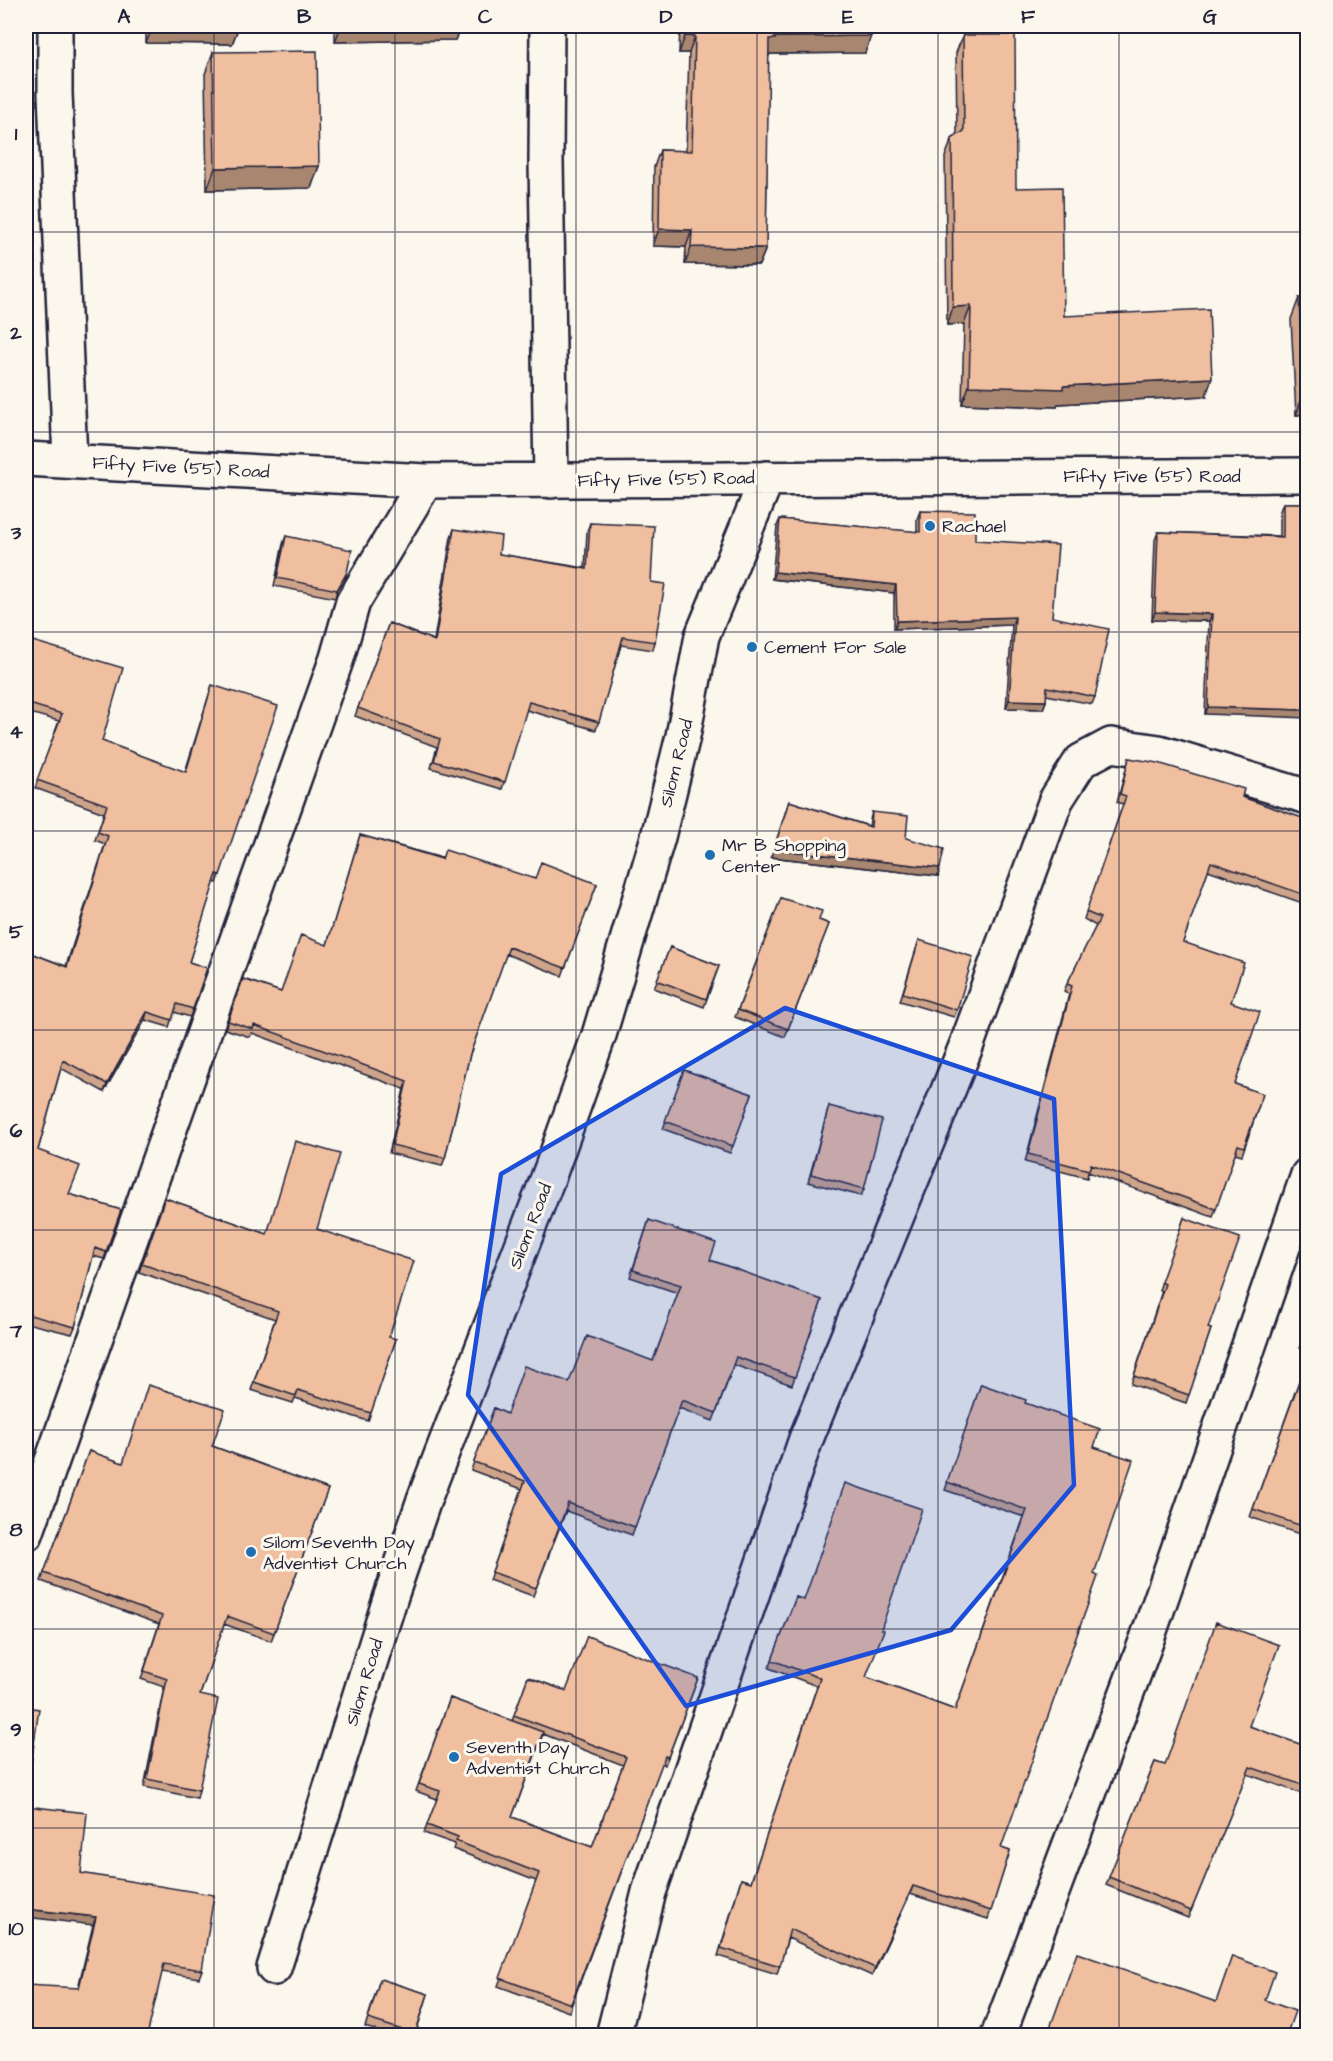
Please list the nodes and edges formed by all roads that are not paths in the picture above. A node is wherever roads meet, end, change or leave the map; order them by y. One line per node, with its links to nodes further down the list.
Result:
1 (55, 26): 3 (street)
2 (547, 26): 8 (street)
3 (70, 460): 4 (street, Fifty Five (55) Road); 7 (street, Fifty Five (55) Road)
4 (27, 461)
5 (1308, 476): 6 (street, Fifty Five (55) Road)
6 (766, 478): 8 (street, Fifty Five (55) Road); 12 (street, Silom Road)
7 (426, 481): 8 (street, Fifty Five (55) Road); 11 (street)
8 (550, 481)
9 (1308, 797): 13 (street)
10 (1308, 1175): 14 (street)
11 (26, 1534)
12 (274, 1968)
13 (613, 2036)
14 (998, 2036)

